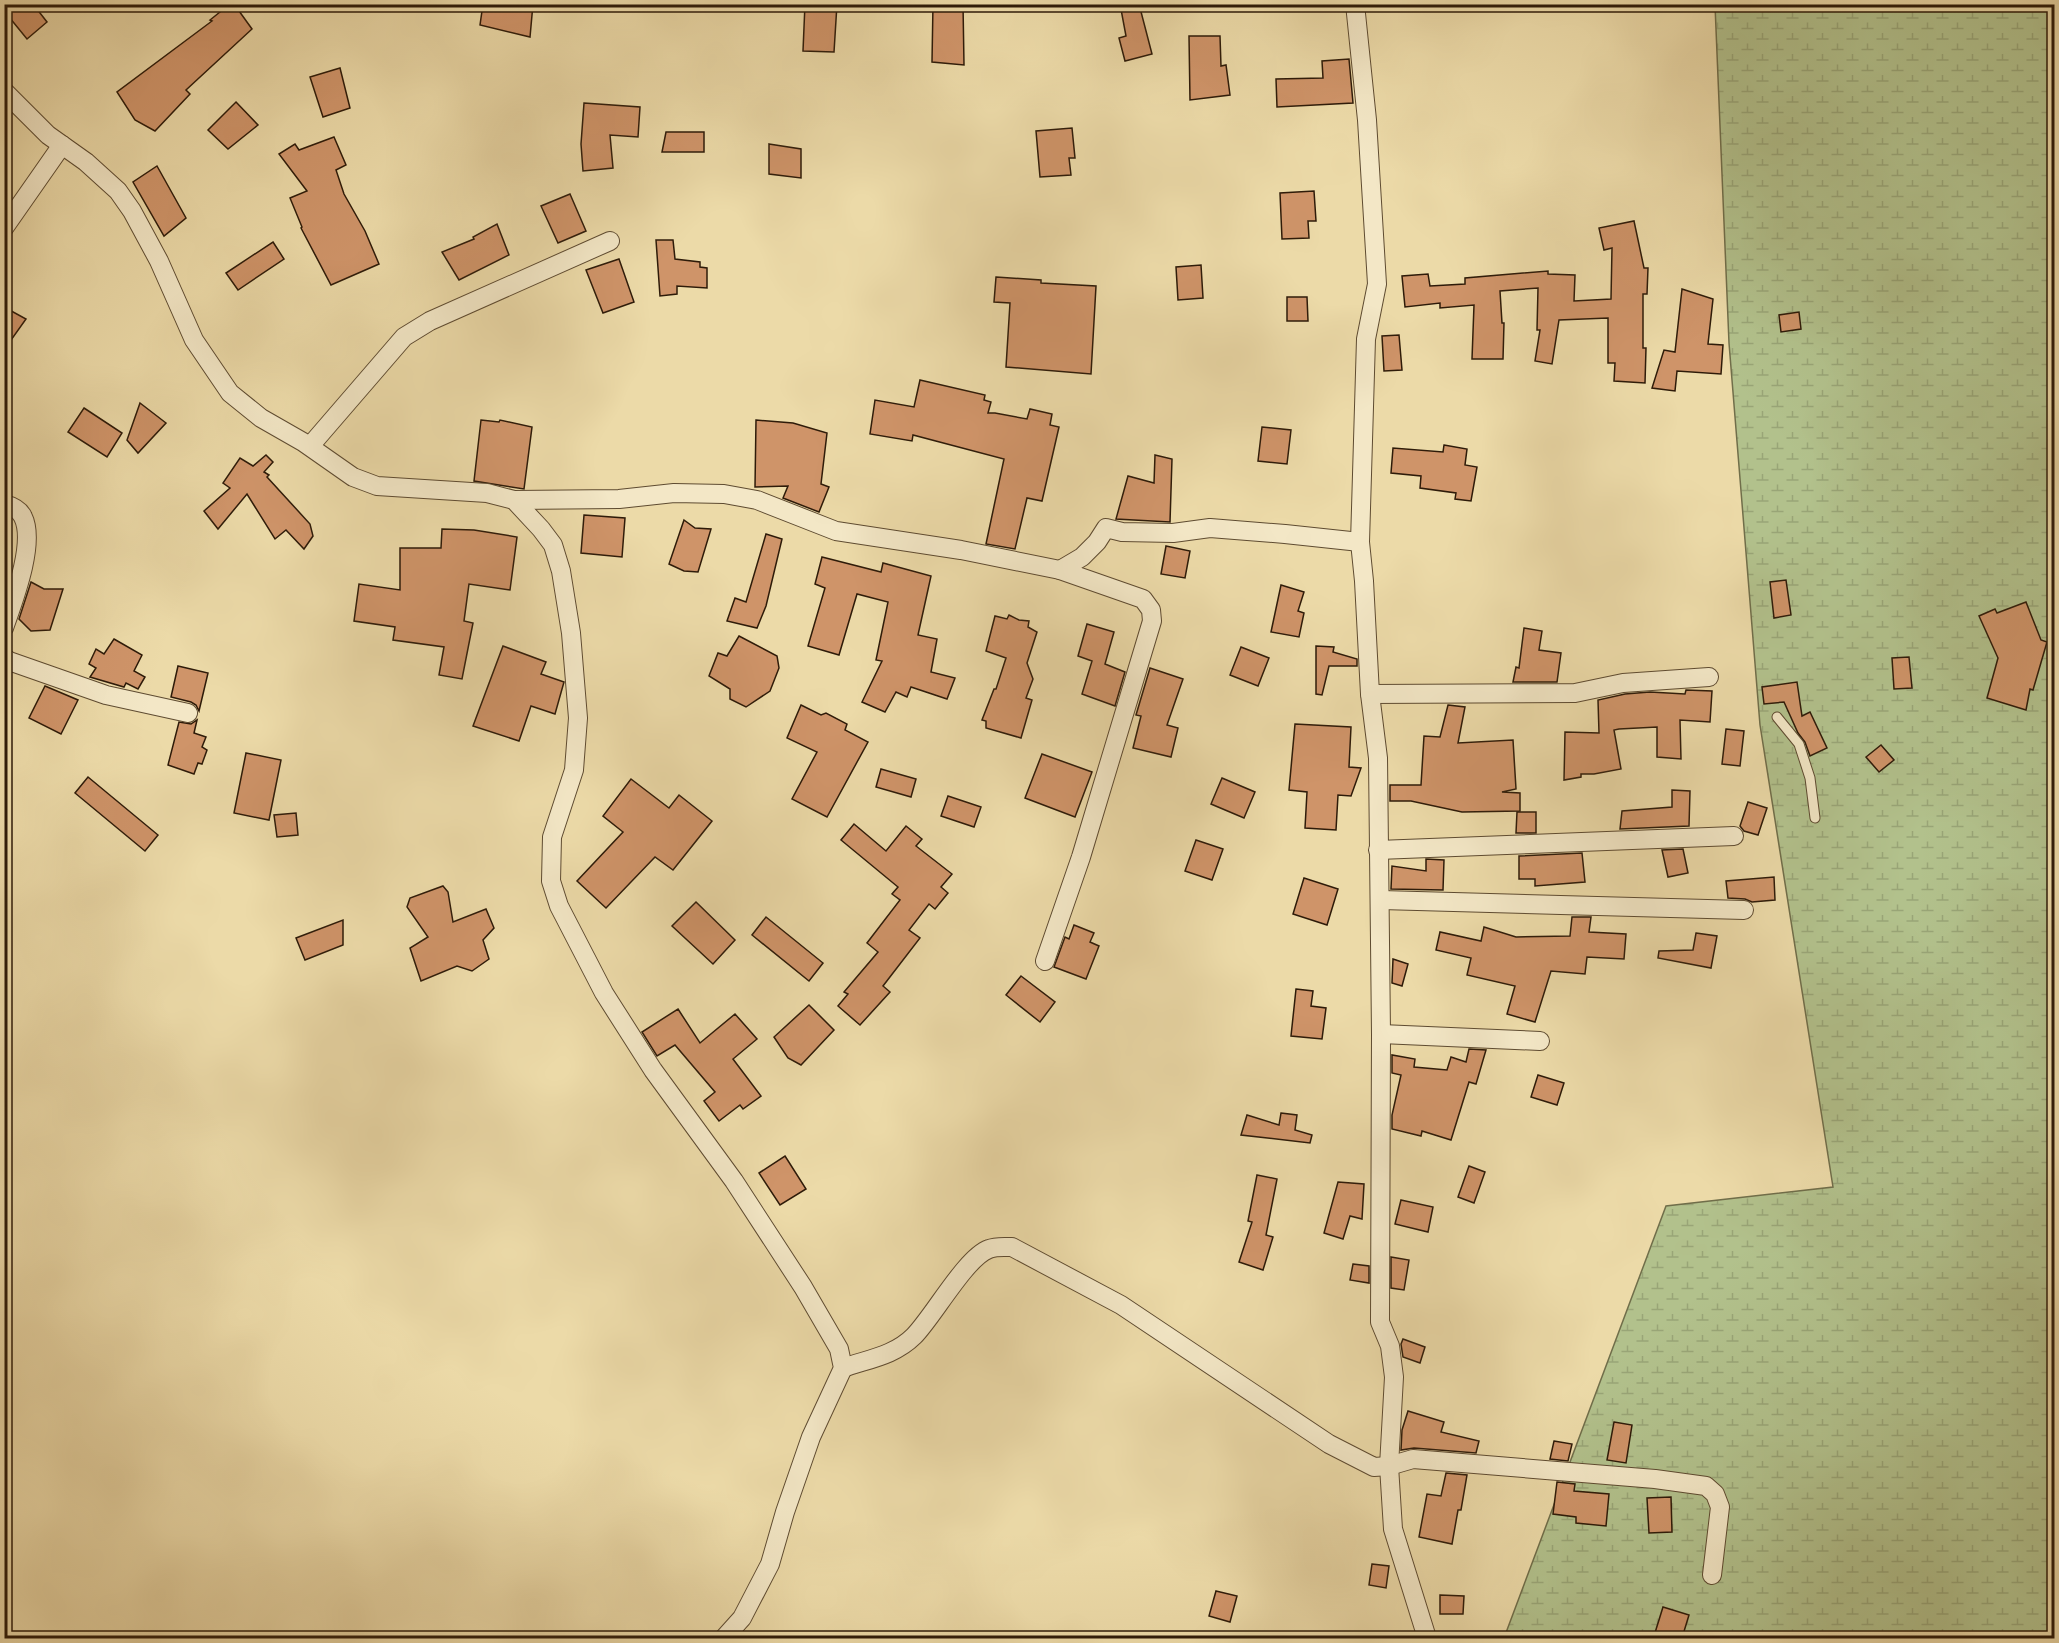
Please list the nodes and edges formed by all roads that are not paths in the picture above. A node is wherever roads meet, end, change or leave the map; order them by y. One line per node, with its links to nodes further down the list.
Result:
1 (1355, 4): 9 (street)
2 (4, 91): 3 (street)
3 (62, 145): 4 (street); 6 (street)
4 (4, 228)
5 (610, 241): 6 (street)
6 (310, 446): 7 (street)
7 (514, 500): 10 (street); 25 (street)
8 (4, 504): 11 (street)
9 (1360, 542): 10 (street); 14 (street)
10 (1060, 570): 22 (street)
11 (4, 628)
12 (4, 657): 15 (street)
13 (1709, 677): 14 (street)
14 (1370, 694): 19 (street)
15 (188, 713)
16 (1777, 717): 17 (lane)
17 (1815, 818)
18 (1734, 836): 19 (street)
19 (1378, 850): 20 (street)
20 (1381, 900): 21 (street); 23 (street)
21 (1744, 910)
22 (1045, 961)
23 (1381, 1034): 24 (street); 26 (street)
24 (1540, 1041)
25 (843, 1368): 26 (street); 28 (street)
26 (1389, 1467): 27 (street); 29 (street)
27 (1712, 1575)
28 (724, 1638)
29 (1427, 1638)

